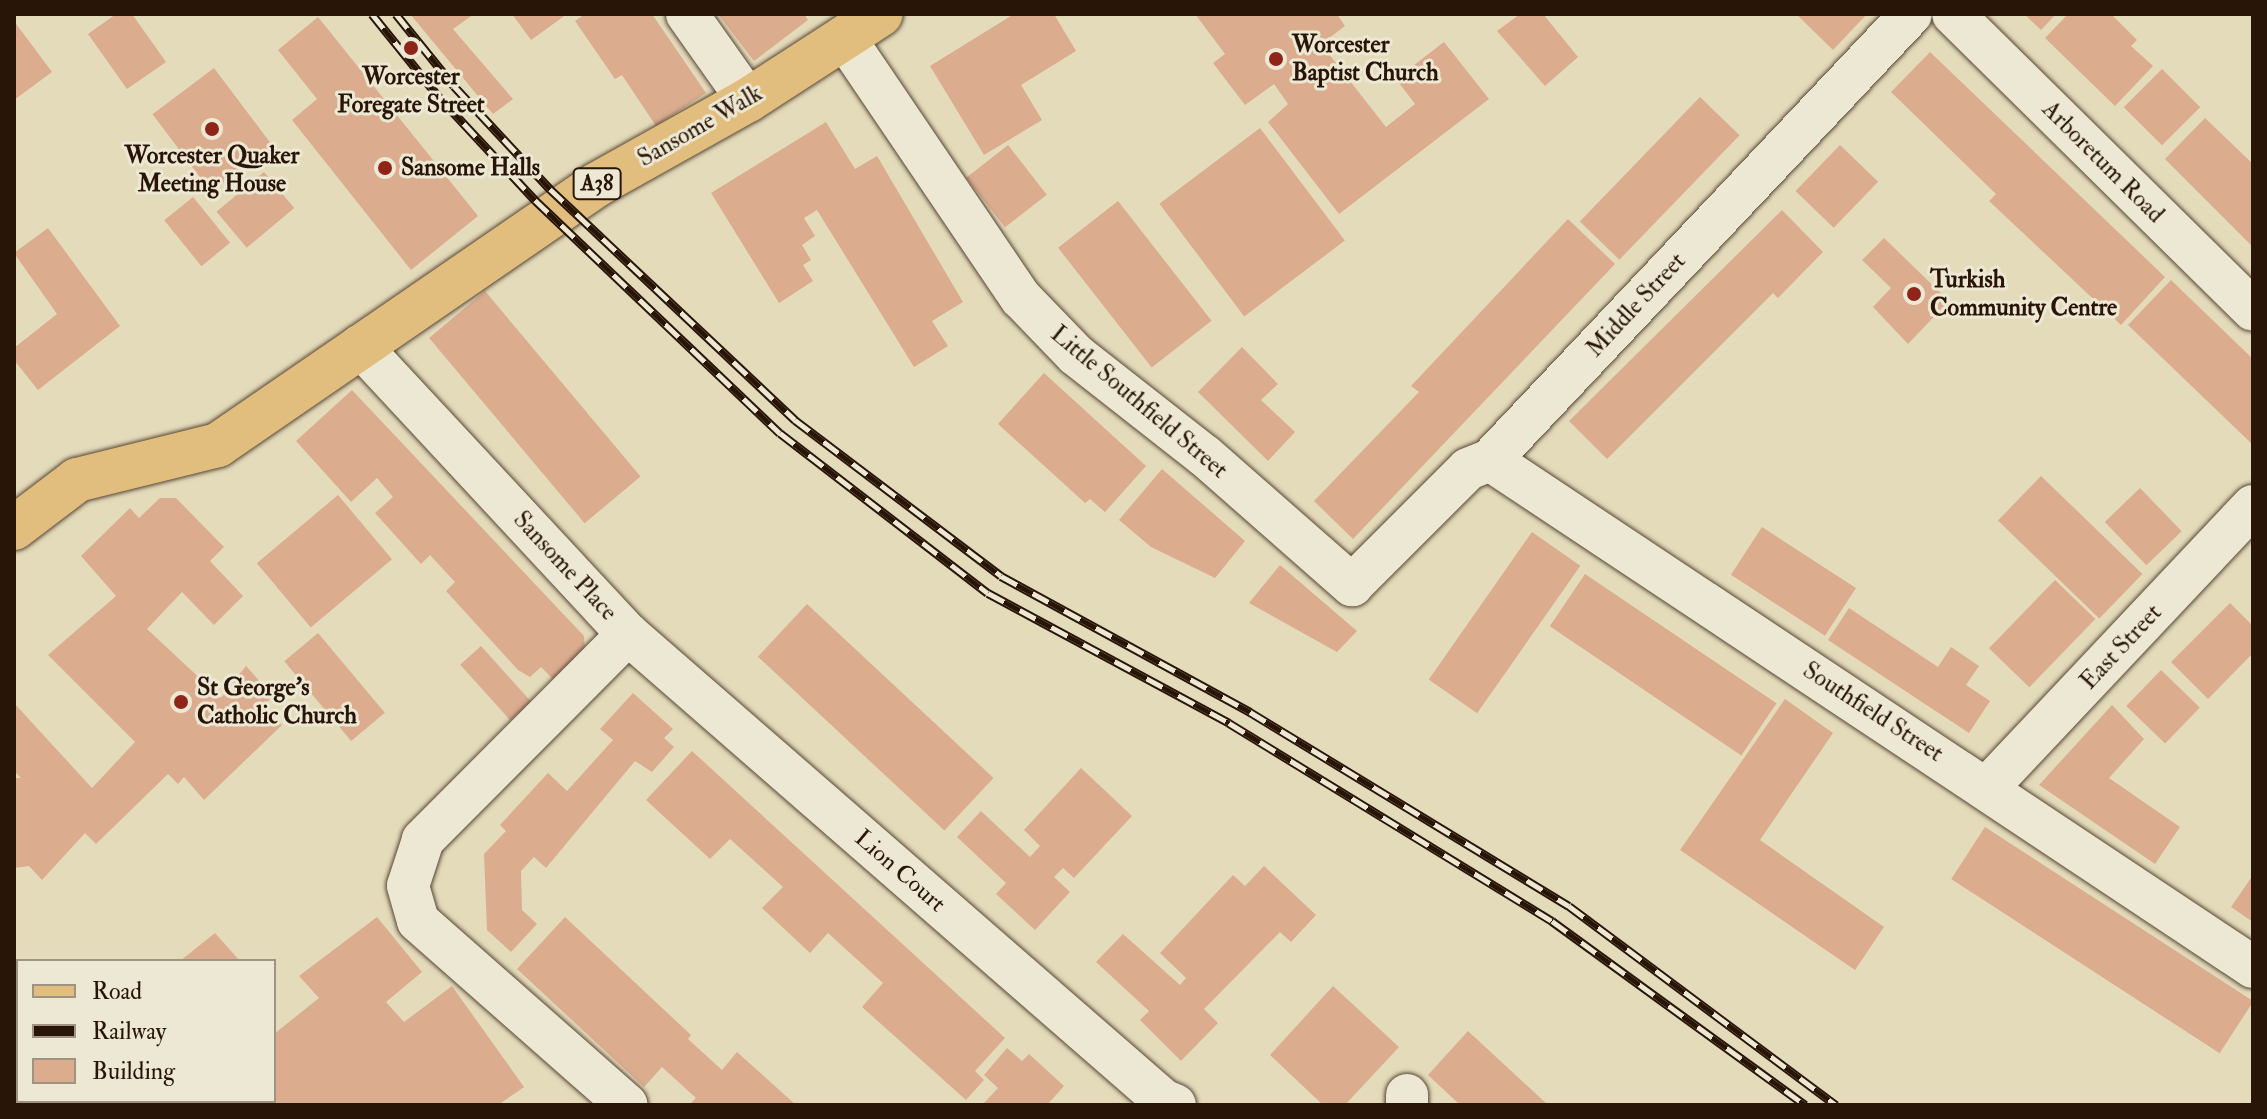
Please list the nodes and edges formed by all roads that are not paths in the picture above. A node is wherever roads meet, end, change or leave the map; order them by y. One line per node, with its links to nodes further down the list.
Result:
1 (687, 14): 6 (street)
2 (881, 14): 5 (main road, Sansome Walk / A38)
3 (1911, 14): 9 (street, Middle Street)
4 (1953, 14): 7 (street, Arboretum Road)
5 (844, 37): 6 (main road, Sansome Walk / A38); 12 (street, Little Southfield Street)
6 (748, 100): 8 (main road, Sansome Walk / A38)
7 (2253, 310)
8 (360, 346): 11 (main road, A38); 13 (street, Sansome Place)
9 (1490, 460): 12 (street, Middle Street); 14 (street, Southfield Street)
10 (2253, 506): 14 (street, East Street)
11 (14, 528)
12 (1352, 585)
13 (628, 634): 16 (street, Lion Court); 17 (street, Sansome Place)
14 (1988, 787): 15 (street, Southfield Street)
15 (2253, 967)
16 (1165, 1103)
17 (627, 1105)

